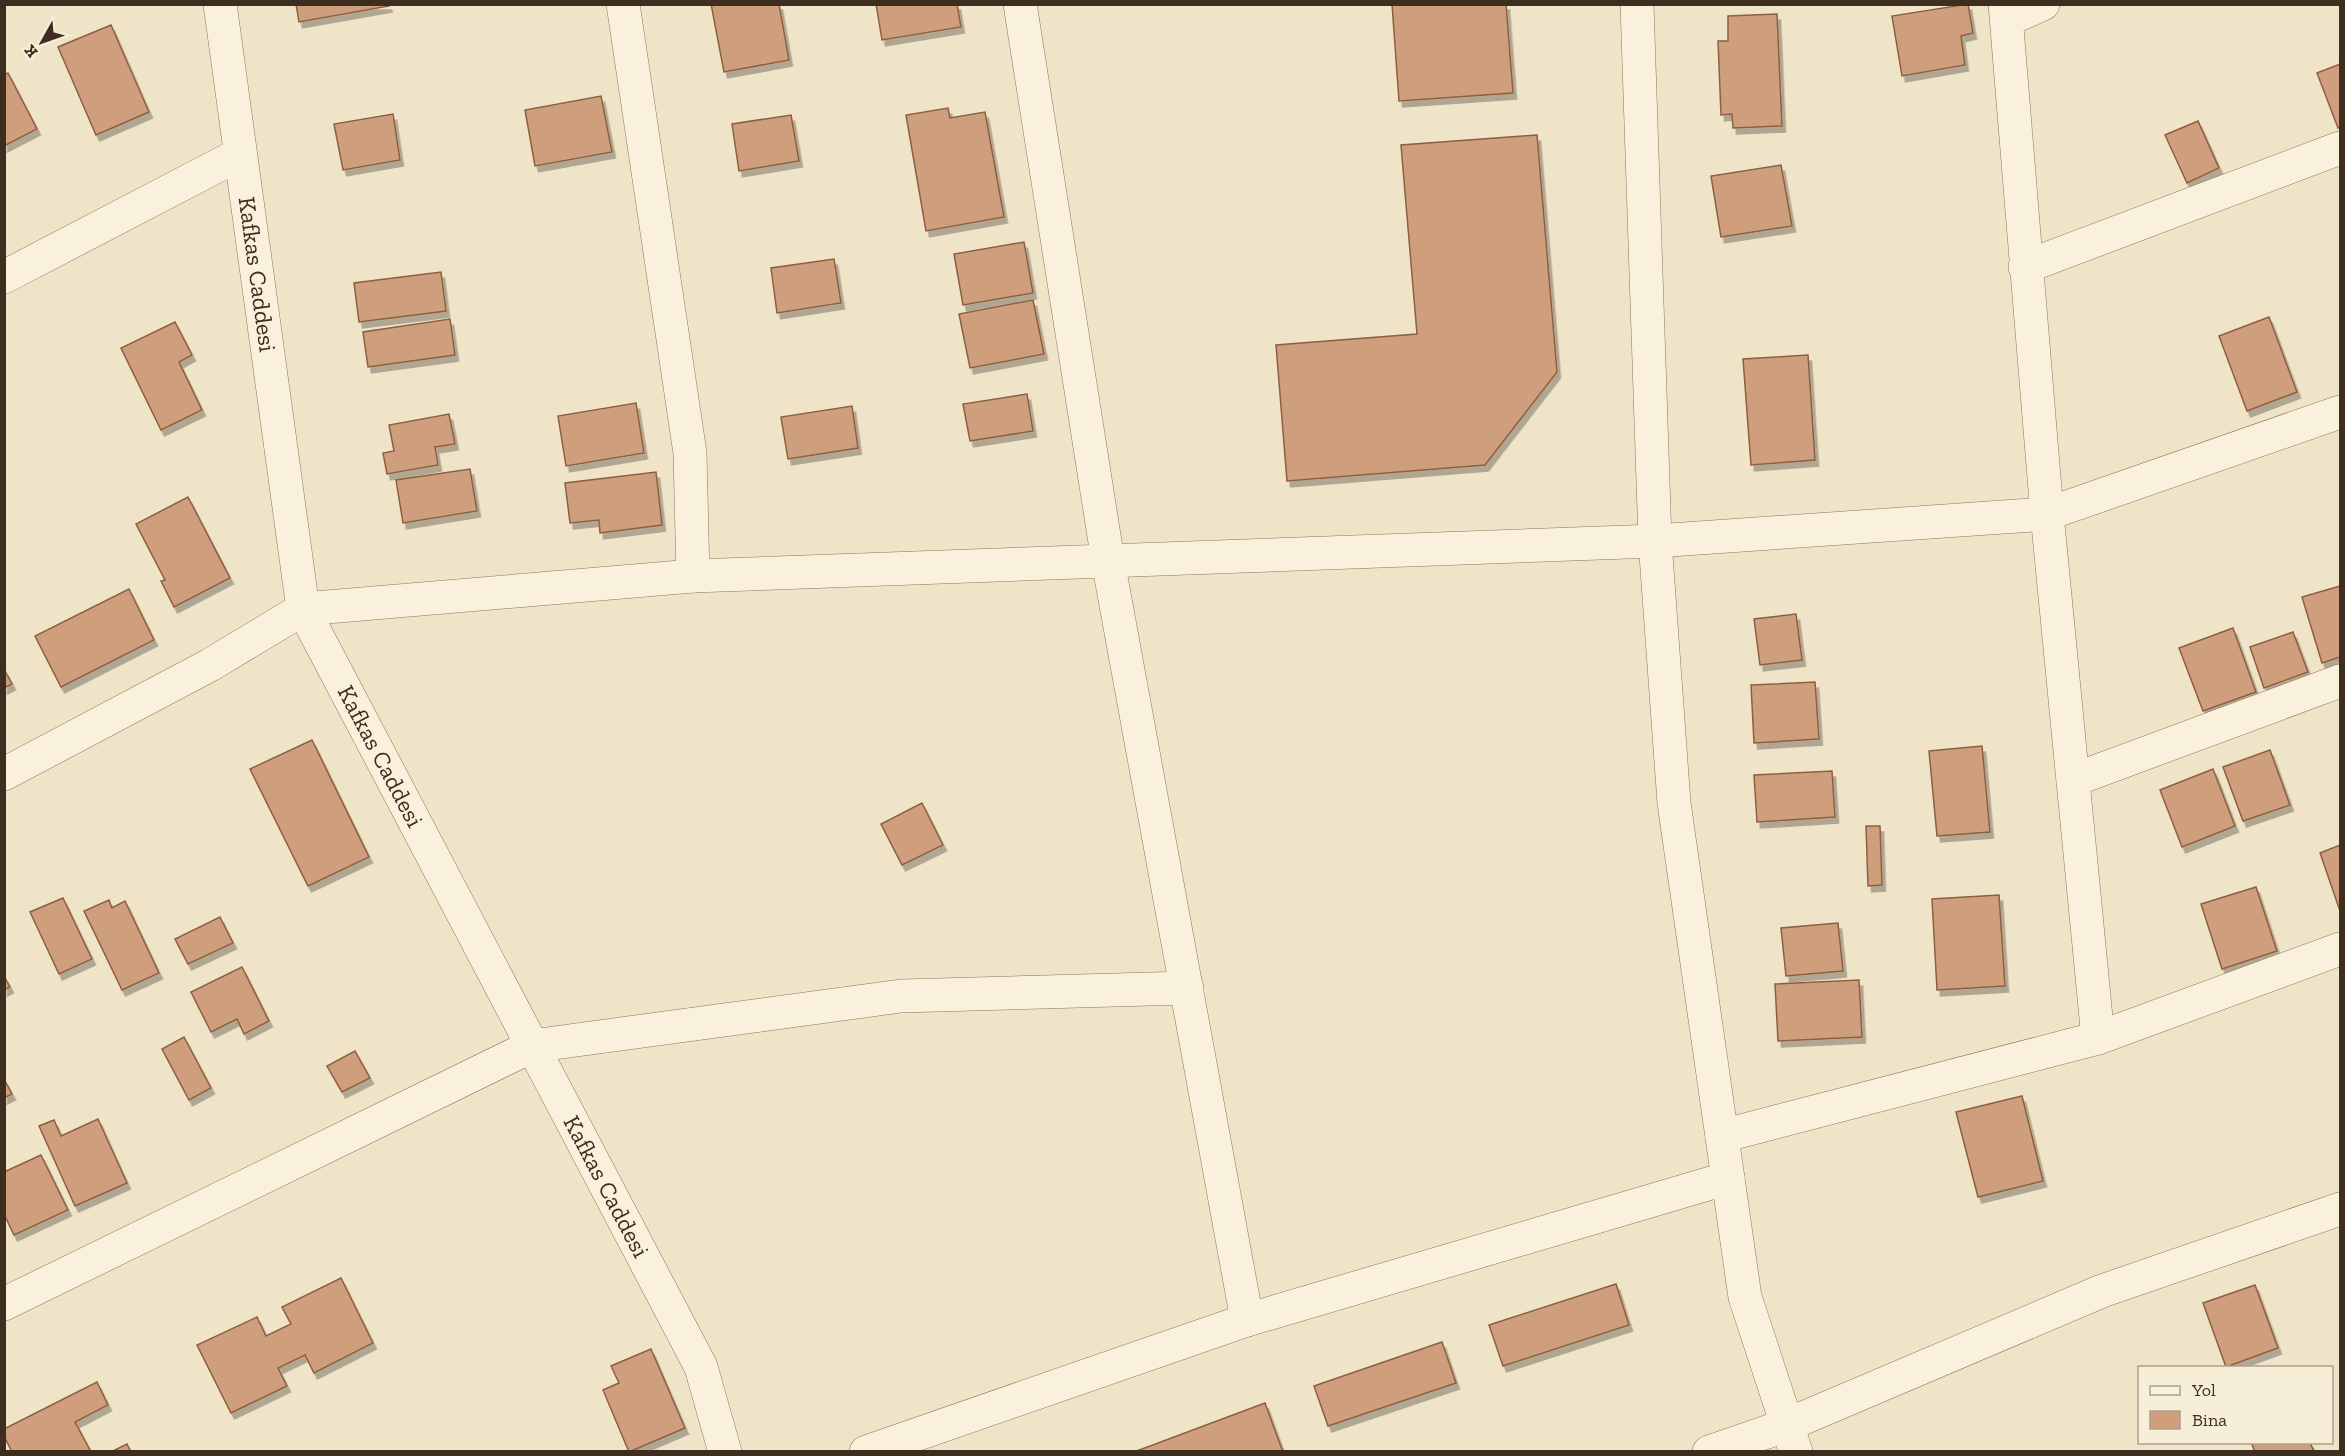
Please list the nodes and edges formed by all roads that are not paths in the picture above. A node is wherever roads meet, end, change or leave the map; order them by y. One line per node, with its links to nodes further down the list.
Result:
1 (219, 4): 8 (street, Kafkas Caddesi)
2 (623, 4): 15 (street)
3 (1020, 4): 14 (street)
4 (1636, 4): 13 (street)
5 (2043, 4): 6 (street)
6 (2006, 12): 9 (street)
7 (2340, 148): 9 (street)
8 (240, 154): 10 (street); 16 (street, Kafkas Caddesi)
9 (2025, 267): 12 (street)
10 (4, 277)
11 (2340, 412): 12 (street)
12 (2047, 514): 13 (street); 19 (street)
13 (1655, 541): 14 (street); 24 (street)
14 (1108, 561): 15 (street); 21 (street)
15 (693, 576): 16 (street)
16 (303, 609): 18 (street); 23 (street, Kafkas Caddesi)
17 (2340, 681): 19 (street)
18 (4, 774)
19 (2073, 780): 22 (street)
20 (2340, 949): 22 (street)
21 (1187, 988): 23 (street); 28 (street)
22 (2097, 1038): 24 (street)
23 (532, 1046): 27 (street); 30 (street, Kafkas Caddesi)
24 (1722, 1136): 25 (street)
25 (1728, 1178): 28 (street); 29 (street)
26 (2340, 1209): 29 (street)
27 (4, 1304)
28 (1247, 1320): 31 (street)
29 (1791, 1438): 32 (street)
30 (724, 1452)
31 (866, 1452)
32 (1709, 1452)

